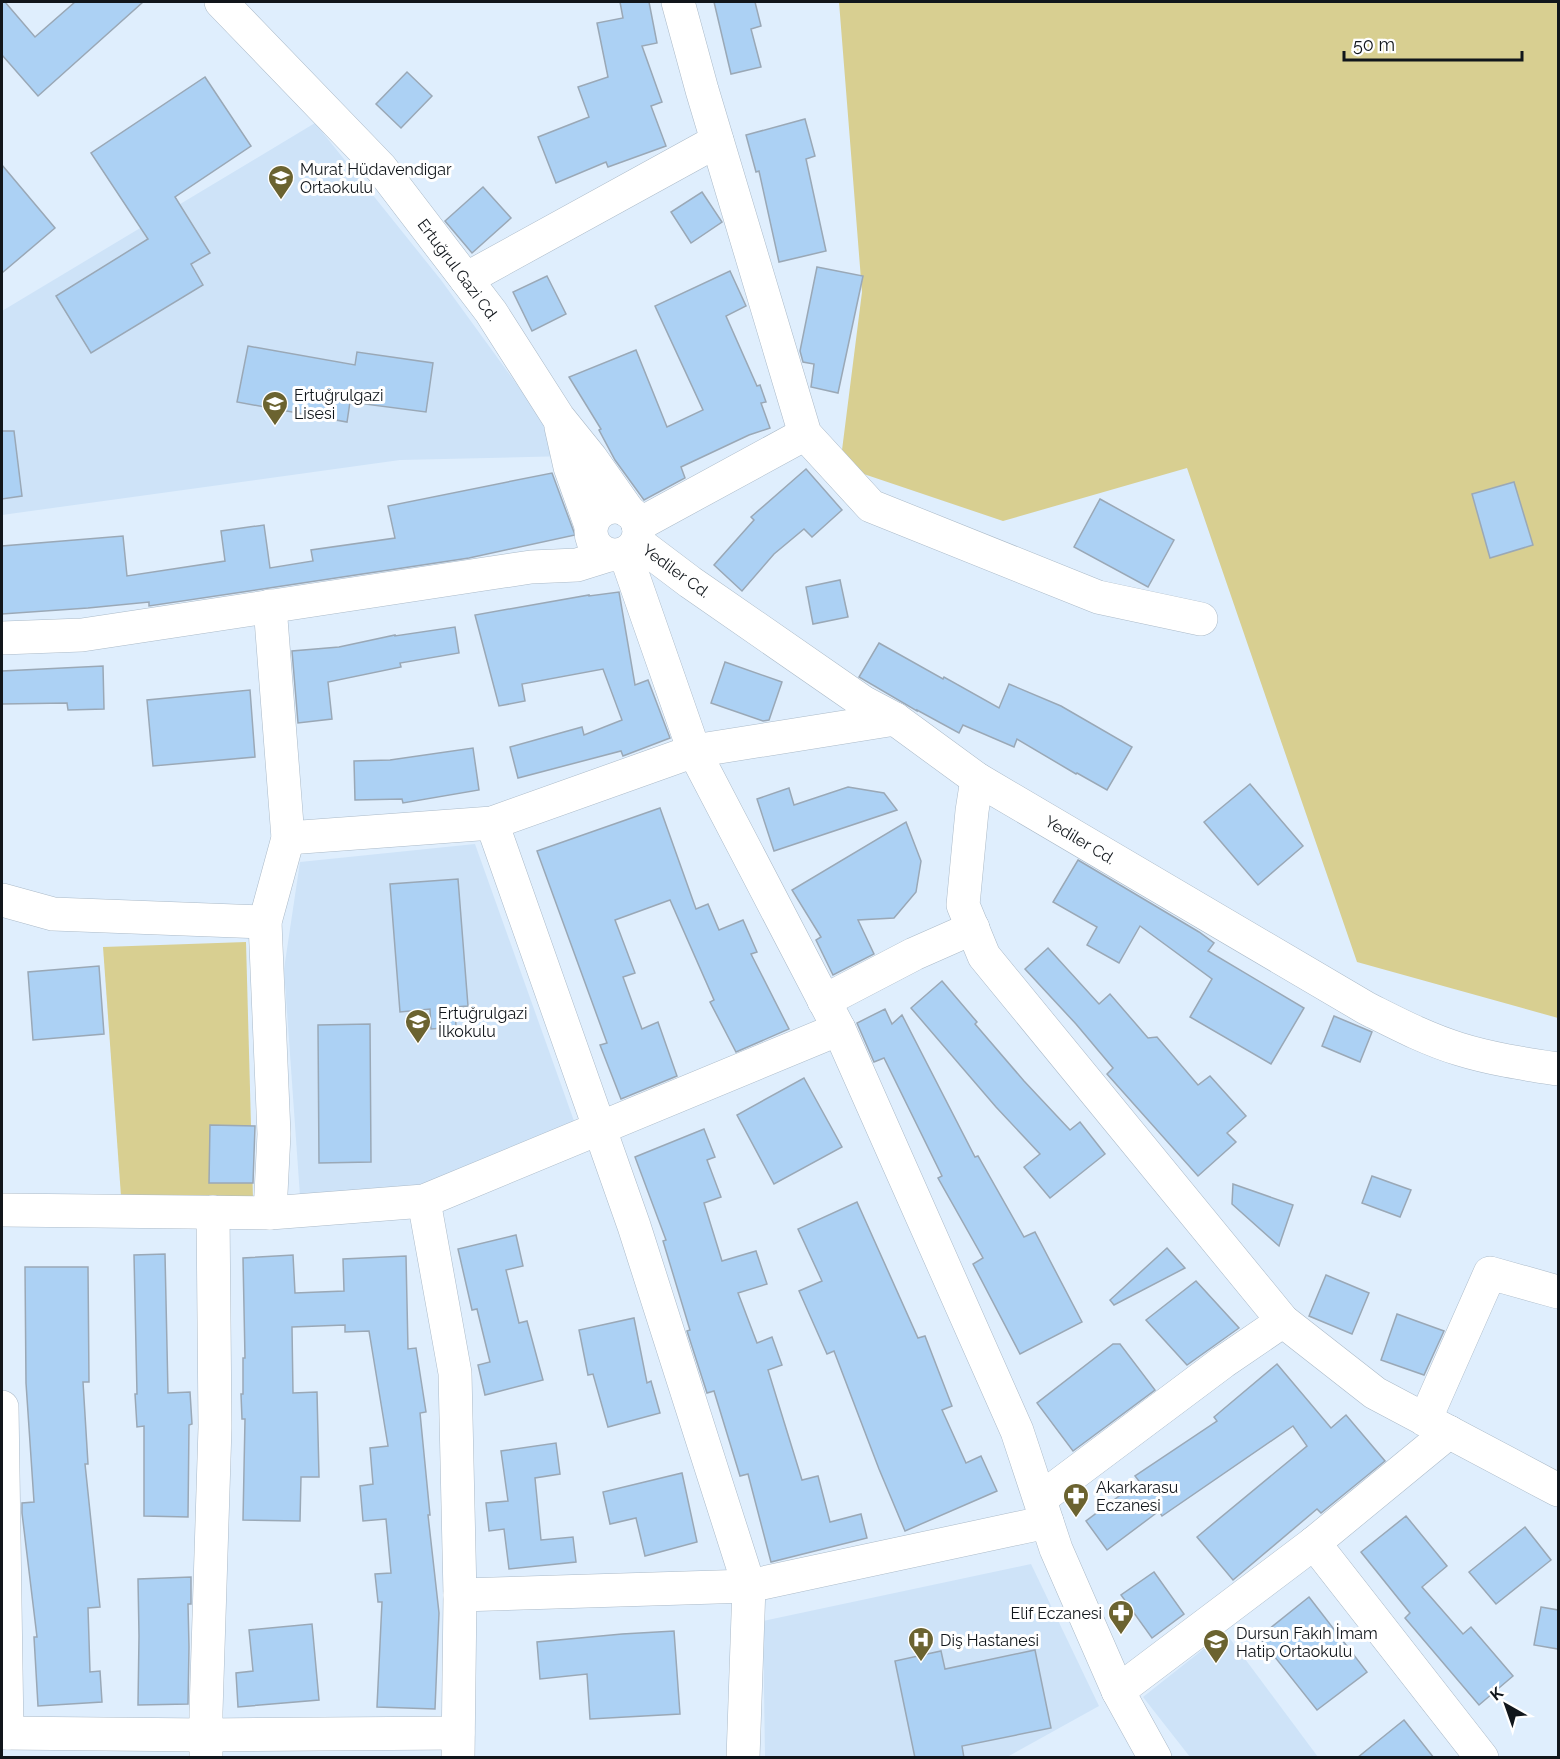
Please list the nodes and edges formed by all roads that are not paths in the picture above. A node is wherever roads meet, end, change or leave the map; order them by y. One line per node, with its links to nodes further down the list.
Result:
1 (221, 2): 4 (street, Ertuğrul Gazi Cd.)
2 (678, 2): 3 (street)
3 (717, 141): 4 (street); 5 (street)
4 (466, 279): 6 (street, Ertuğrul Gazi Cd.)
5 (805, 434): 6 (street); 8 (street)
6 (617, 535): 7 (street); 10 (street, Yediler Cd.); 11 (street, Ertuğrul Gazi Cd.)
7 (270, 606): 9 (street); 14 (street)
8 (1201, 619)
9 (2, 638)
10 (895, 719): 11 (street); 12 (street, Yediler Cd.)
11 (694, 751): 13 (street); 18 (street, Ertuğrul Gazi Cd.)
12 (977, 779): 17 (street); 19 (street, Yediler Cd.)
13 (492, 823): 14 (street); 20 (street)
14 (288, 838): 16 (street)
15 (2, 900): 16 (street)
16 (264, 922): 24 (street)
17 (973, 928): 18 (street); 26 (street)
18 (831, 1015): 20 (street); 30 (street, Ertuğrul Gazi Cd.)
19 (1558, 1069)
20 (600, 1129): 21 (street); 32 (street)
21 (424, 1201): 24 (street); 33 (street)
22 (2, 1209): 23 (street)
23 (213, 1212): 24 (street); 37 (street)
24 (270, 1213)
25 (1558, 1292): 28 (street)
26 (1283, 1321): 28 (street); 30 (street)
27 (2, 1407): 35 (street)
28 (1437, 1426): 29 (street); 31 (street)
29 (1558, 1491)
30 (1043, 1510): 32 (street); 34 (street, Ertuğrul Gazi Cd.)
31 (1314, 1543): 34 (street); 40 (street)
32 (749, 1586): 33 (street); 38 (street)
33 (460, 1595): 36 (street)
34 (1118, 1691): 39 (street, Ertuğrul Gazi Cd.)
35 (4, 1733): 37 (street)
36 (458, 1745): 37 (street)
37 (206, 1746)
38 (743, 1758)
39 (1155, 1758)
40 (1482, 1758)

